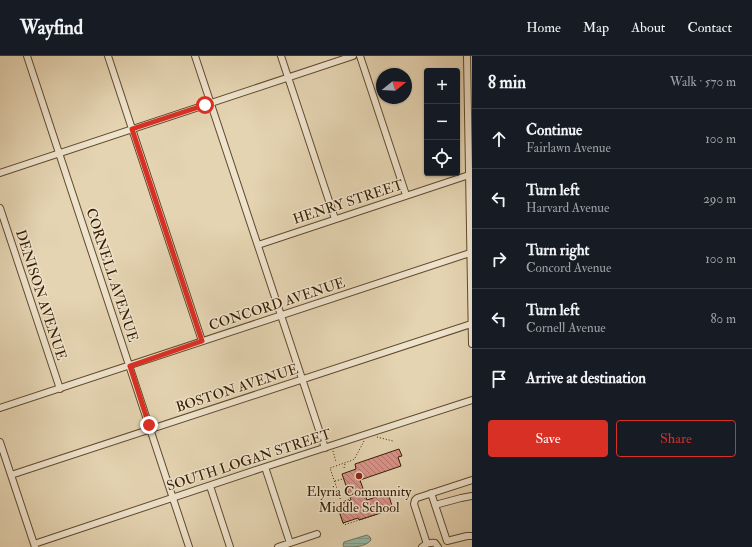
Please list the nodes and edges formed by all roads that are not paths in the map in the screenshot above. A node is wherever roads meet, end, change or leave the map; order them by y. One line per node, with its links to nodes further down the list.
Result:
1 (27, 56): 12 (street, CORNELL AVENUE)
2 (108, 56): 11 (street)
3 (195, 56): 10 (street)
4 (281, 56): 8 (street)
5 (353, 56): 8 (street)
6 (360, 56): 15 (street)
7 (467, 56): 9 (street)
8 (288, 77): 10 (street); 17 (street)
9 (470, 95): 13 (street)
10 (211, 103): 11 (street); 19 (street)
11 (132, 129): 12 (street); 23 (street)
12 (59, 154): 14 (street); 25 (street, CORNELL AVENUE)
13 (470, 172): 15 (street, HENRY STREET); 18 (street)
14 (0, 173)
15 (406, 195): 17 (street, HENRY STREET)
16 (0, 208): 27 (street, DENISON AVENUE)
17 (335, 219): 19 (street, HENRY STREET)
18 (471, 244): 20 (street)
19 (258, 245): 21 (street)
20 (470, 253): 21 (street, CONCORD AVENUE); 22 (street)
21 (281, 315): 23 (street, CONCORD AVENUE); 26 (street)
22 (472, 319): 24 (street); 26 (street, BOSTON AVENUE)
23 (202, 341): 25 (street, CONCORD AVENUE)
24 (472, 344)
25 (130, 366): 27 (street, CONCORD AVENUE); 30 (street, CORNELL AVENUE)
26 (302, 379): 30 (street, BOSTON AVENUE); 32 (street)
27 (60, 388): 29 (street, CONCORD AVENUE)
28 (472, 400): 32 (street, SOUTH LOGAN STREET)
29 (0, 408)
30 (150, 429): 34 (street, BOSTON AVENUE); 39 (street, CORNELL AVENUE)
31 (0, 442): 34 (street)
32 (325, 448): 33 (street, SOUTH LOGAN STREET)
33 (266, 467): 36 (street, SOUTH LOGAN STREET); 43 (street)
34 (11, 475): 45 (street)
35 (472, 480): 37 (street)
36 (210, 486): 39 (street, SOUTH LOGAN STREET); 47 (street)
37 (431, 493): 40 (street); 44 (street)
38 (472, 496): 40 (street)
39 (173, 498): 45 (street, SOUTH LOGAN STREET); 46 (street, CORNELL AVENUE)
40 (435, 505): 42 (street)
41 (317, 534): 43 (street)
42 (472, 536)
43 (290, 543): 48 (street)
44 (424, 545): 49 (street)
45 (34, 546)
46 (189, 547)
47 (230, 547)
48 (278, 547)
49 (438, 547)

